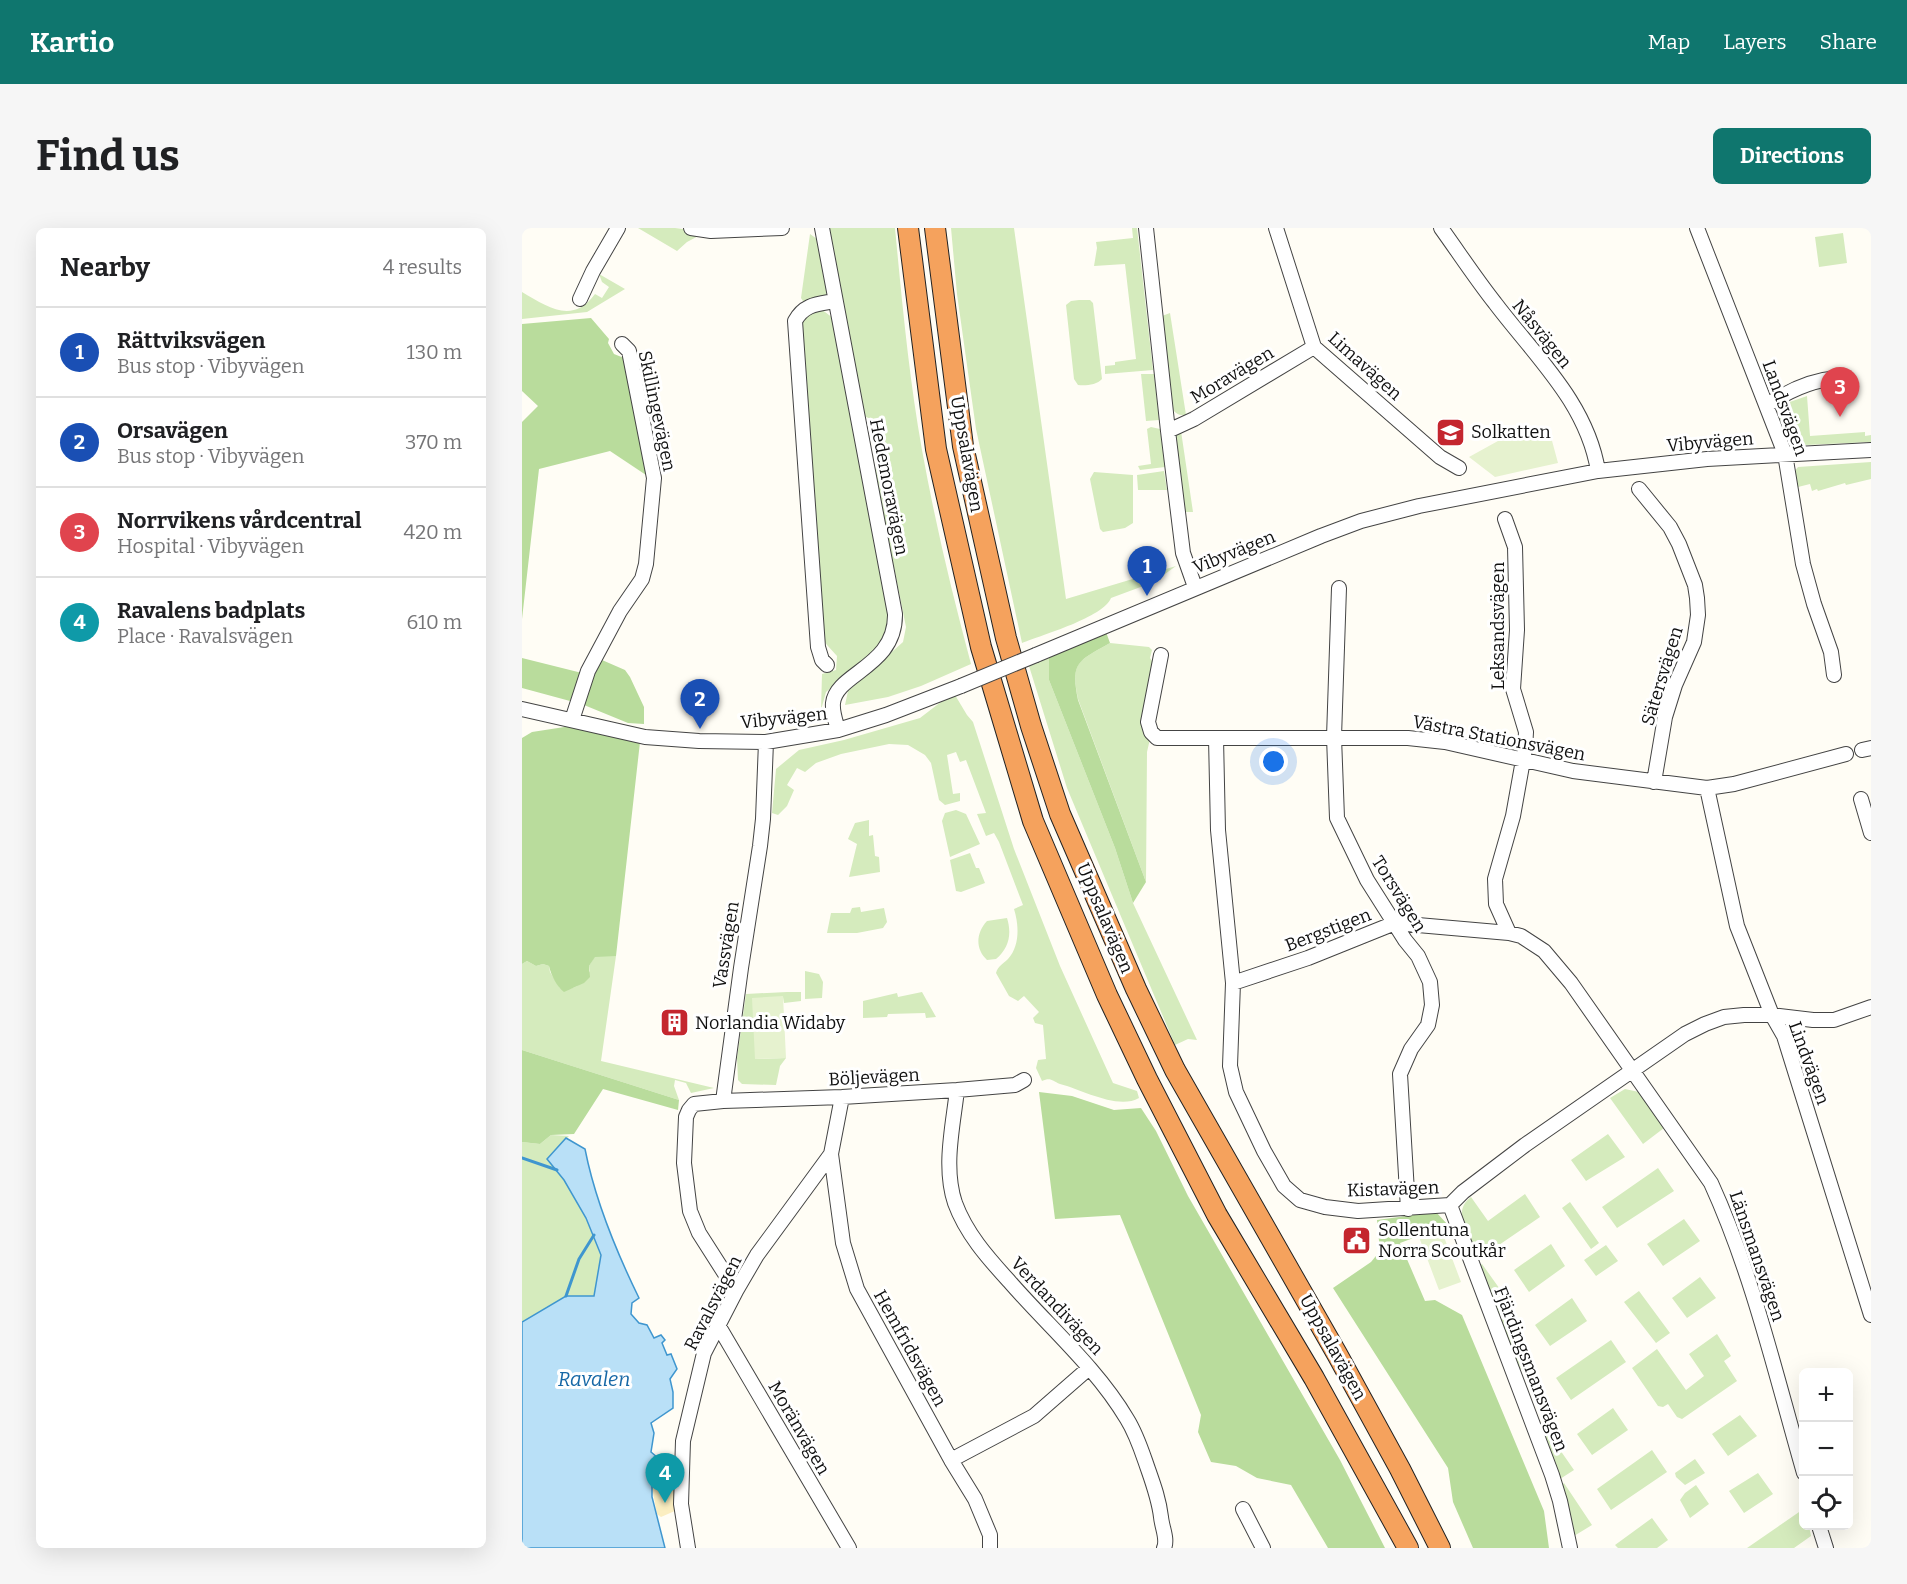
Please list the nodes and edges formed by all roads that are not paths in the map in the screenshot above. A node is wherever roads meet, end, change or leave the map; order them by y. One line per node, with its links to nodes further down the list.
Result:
1 (618, 228): 11 (street)
2 (691, 228): 3 (street)
3 (782, 228)
4 (822, 228): 12 (street, Hedemoravägen)
5 (908, 228): 67 (highway, Uppsalavägen)
6 (935, 228): 68 (highway, Uppsalavägen)
7 (1146, 228): 17 (street)
8 (1276, 228): 14 (street, Limavägen)
9 (1441, 228): 21 (street, Nåsvägen)
10 (1697, 228): 16 (street, Landsvägen)
11 (580, 298)
12 (835, 301): 27 (street); 31 (street, Hedemoravägen)
13 (622, 344): 30 (street, Skillingevägen)
14 (1314, 347): 17 (street, Moravägen); 20 (street, Limavägen)
15 (1837, 378): 16 (street)
16 (1767, 405): 19 (street, Landsvägen)
17 (1168, 431): 24 (street)
18 (1871, 450): 19 (street, Vibyvägen)
19 (1785, 454): 21 (street, Vibyvägen); 28 (street, Landsvägen)
20 (1459, 468)
21 (1598, 471): 24 (street, Vibyvägen)
22 (1639, 489): 37 (street, Sätersvägen)
23 (1505, 519): 36 (street, Leksandsvägen)
24 (1195, 587): 31 (street, Vibyvägen, bridge)
25 (1339, 588): 32 (street, Torsvägen)
26 (1161, 655): 33 (street, Västra Stationsvägen)
27 (827, 665)
28 (1834, 675)
29 (522, 710): 30 (street, Vibyvägen)
30 (572, 720): 34 (street, Vibyvägen)
31 (838, 730): 34 (street, Vibyvägen)
32 (1334, 737): 33 (street, Västra Stationsvägen); 36 (street, Västra Stationsvägen); 41 (street, Torsvägen)
33 (1216, 738): 43 (street, Kistavägen)
34 (766, 742): 50 (street, Vassvägen)
35 (1846, 754): 38 (street, Västra Stationsvägen)
36 (1523, 761): 37 (street, Västra Stationsvägen); 42 (street, Leksandsvägen)
37 (1654, 782): 38 (street, Västra Stationsvägen)
38 (1707, 788): 45 (street, Lindvägen)
39 (1861, 799): 40 (street)
40 (1871, 833)
41 (1395, 923): 42 (street, Bergstigen); 43 (street, Bergstigen); 53 (street, Torsvägen)
42 (1509, 933): 46 (street)
43 (1233, 983): 53 (street, Kistavägen)
44 (1871, 1007): 45 (street, Kistavägen)
45 (1772, 1015): 46 (street, Kistavägen); 55 (street, Lindvägen)
46 (1634, 1071): 52 (street, Kistavägen); 58 (street, Länsmansvägen)
47 (1024, 1080): 48 (street, Böljevägen)
48 (957, 1090): 49 (street, Böljevägen); 57 (street, Verdandivägen)
49 (842, 1097): 50 (street, Böljevägen); 51 (street, Ravalsvägen)
50 (723, 1101): 54 (street)
51 (831, 1154): 54 (street, Ravalsvägen); 59 (street, Hemfridsvägen)
52 (1450, 1205): 53 (street, Kistavägen); 69 (street, Fjärdingsmansvägen)
53 (1408, 1209)
54 (736, 1291): 56 (street, Ravalsvägen)
55 (1871, 1315)
56 (718, 1325): 63 (street, Ravalsvägen); 64 (street, Moränvägen)
57 (1089, 1368): 59 (street); 62 (street, Verdandivägen)
58 (1799, 1459)
59 (951, 1461): 65 (street, Hemfridsvägen)
60 (1243, 1509): 66 (street)
61 (1820, 1530): 70 (street)
62 (1166, 1545)
63 (688, 1548)
64 (849, 1548)
65 (990, 1548)
66 (1263, 1548)
67 (1408, 1548)
68 (1440, 1548)
69 (1570, 1548)
70 (1826, 1548)

